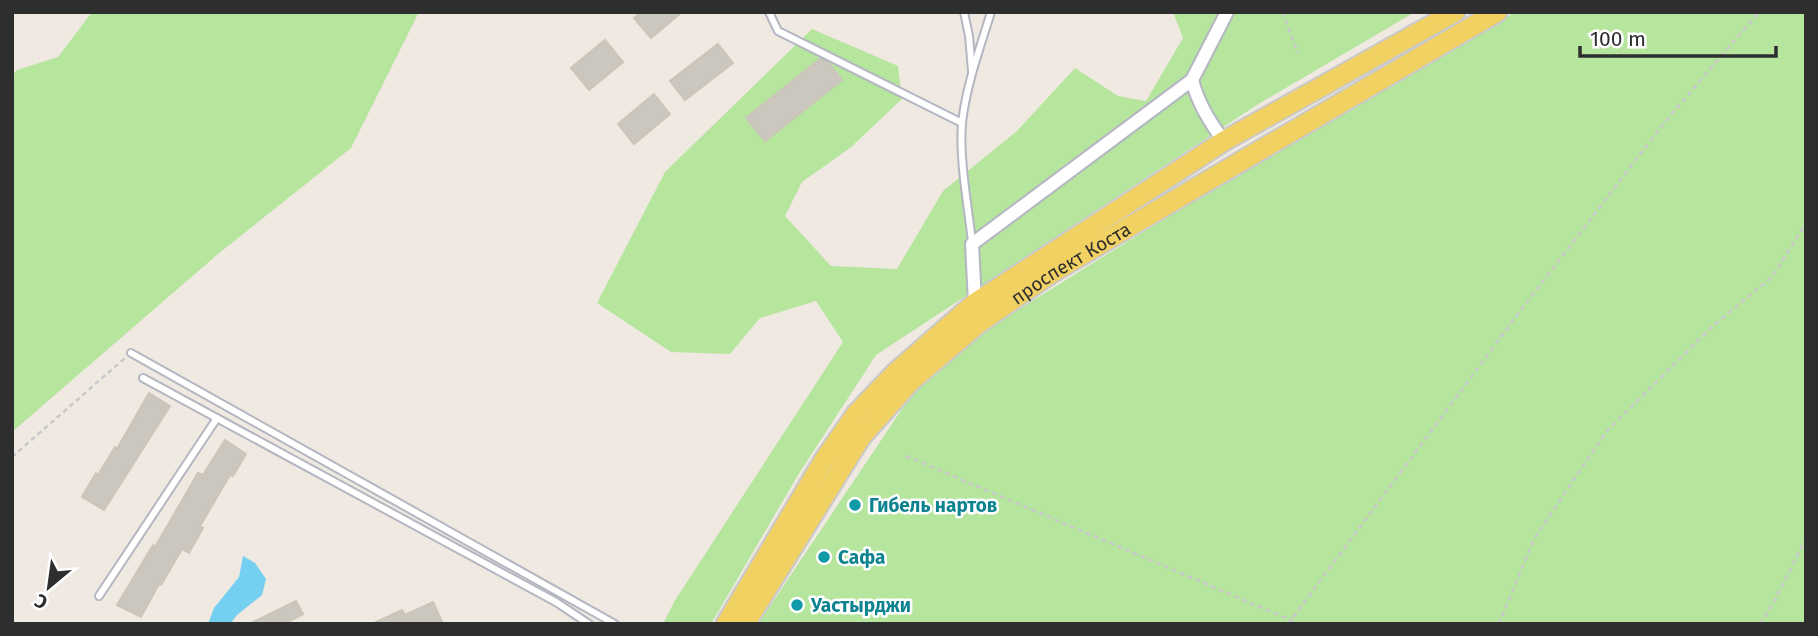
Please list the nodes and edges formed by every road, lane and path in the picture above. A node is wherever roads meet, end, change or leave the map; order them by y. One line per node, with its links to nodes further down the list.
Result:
1 (769, 12): 12 (lane)
2 (964, 12): 10 (lane)
3 (991, 12): 10 (lane)
4 (1227, 12): 11 (street)
5 (1282, 12): 9 (path)
6 (1455, 12): 13 (main road, проспект Коста)
7 (1497, 12): 28 (main road, проспект Коста)
8 (1759, 12): 24 (path)
9 (1298, 53)
10 (972, 76): 12 (lane)
11 (1192, 80): 13 (street); 15 (street)
12 (962, 124): 15 (lane)
13 (1224, 141): 16 (main road, проспект Коста)
14 (1806, 223): 30 (path)
15 (972, 244): 16 (street)
16 (975, 303): 27 (main road, проспект Коста)
17 (131, 353): 21 (path); 26 (lane)
18 (143, 378): 19 (lane)
19 (217, 418): 23 (lane); 25 (lane)
20 (906, 456): 24 (path)
21 (12, 457)
22 (1806, 538): 31 (path)
23 (99, 596)
24 (1289, 622): 29 (path)
25 (589, 624)
26 (615, 624)
27 (726, 624)
28 (745, 624)
29 (1300, 624)
30 (1499, 624)
31 (1760, 624)

